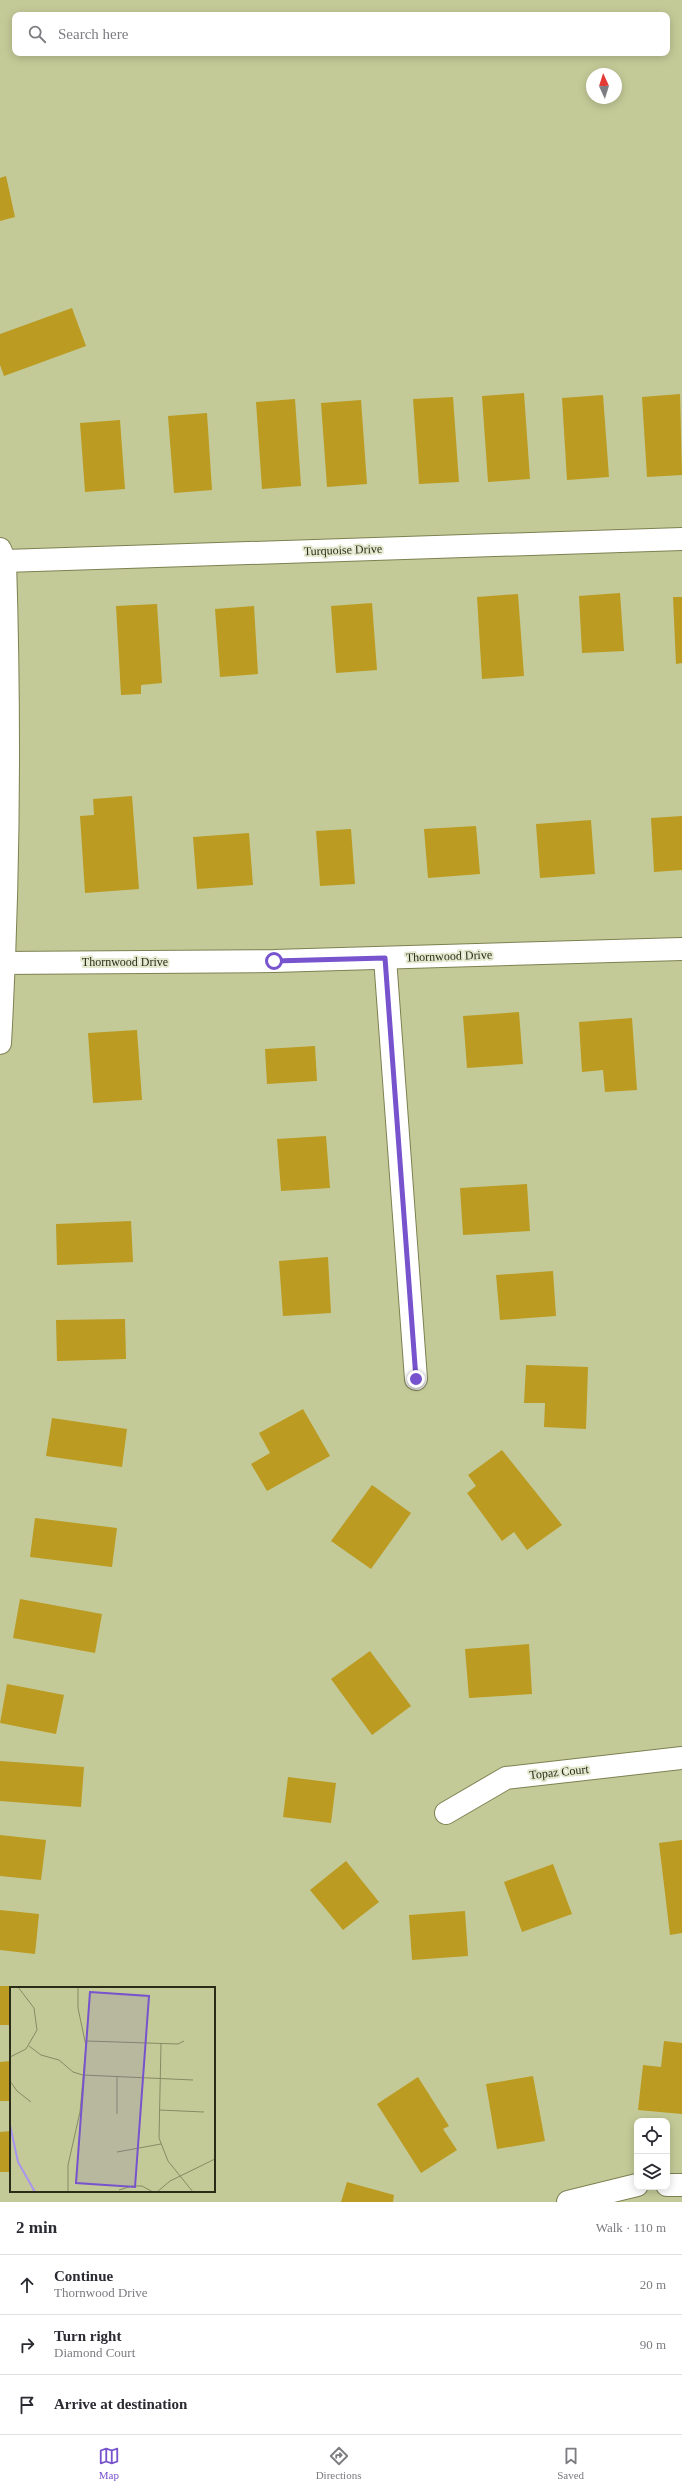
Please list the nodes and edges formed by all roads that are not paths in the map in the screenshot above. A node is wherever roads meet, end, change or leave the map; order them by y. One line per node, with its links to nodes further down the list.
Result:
1 (682, 539): 2 (street, Turquoise Drive)
2 (2, 555): 5 (street)
3 (682, 949): 4 (street, Thornwood Drive)
4 (385, 958): 5 (street, Thornwood Drive); 7 (street)
5 (2, 962): 6 (street)
6 (0, 1043)
7 (416, 1379)
8 (682, 1758): 9 (street, Topaz Court)
9 (446, 1813)
10 (670, 2185): 11 (street)
11 (682, 2185)
12 (634, 2187): 13 (street)
13 (568, 2202)

